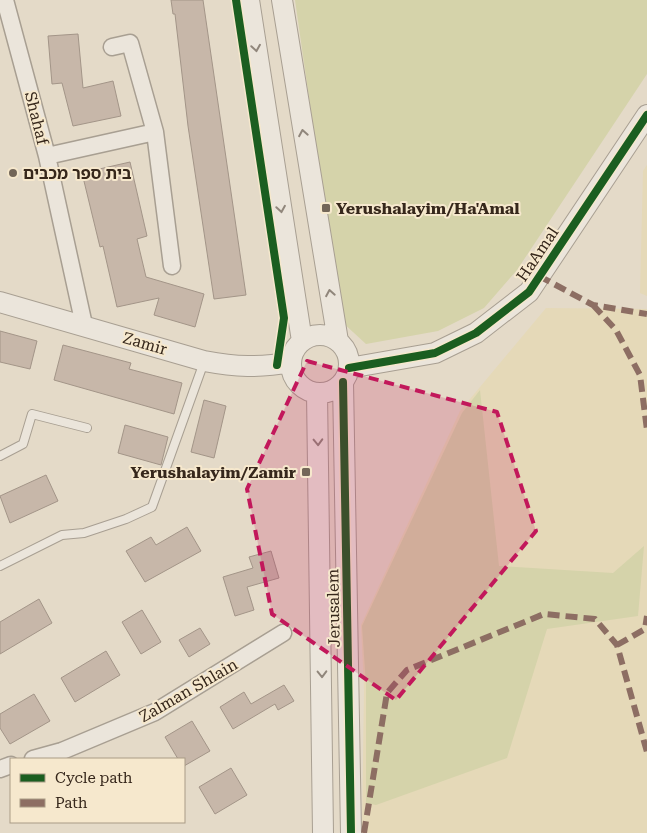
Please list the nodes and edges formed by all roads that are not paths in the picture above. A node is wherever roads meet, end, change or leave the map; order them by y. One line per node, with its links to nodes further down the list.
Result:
1 (6, 0): 7 (street, Shahaf)
2 (249, 0): 11 (street, one-way to 11)
3 (282, 0): 12 (street, one-way to 3)
4 (112, 47): 6 (street)
5 (647, 115): 15 (street, HaAmal)
6 (155, 132): 7 (street); 8 (street)
7 (47, 156): 10 (street, Shahaf)
8 (172, 266)
9 (0, 302): 10 (street, Zamir)
10 (84, 326): 13 (street, Zamir)
11 (302, 341): 12 (street); 14 (street)
12 (338, 341): 15 (street)
13 (204, 361): 14 (street, Zamir); 19 (lane)
14 (291, 362): 16 (street)
15 (346, 375): 16 (street); 23 (street, Jerusalem)
16 (317, 393): 22 (street, Jerusalem, one-way to 22)
17 (87, 428): 18 (lane)
18 (0, 456)
19 (0, 566)
20 (283, 633): 21 (street, Zalman Shlain)
21 (37, 758)
22 (323, 833)
23 (351, 833)

